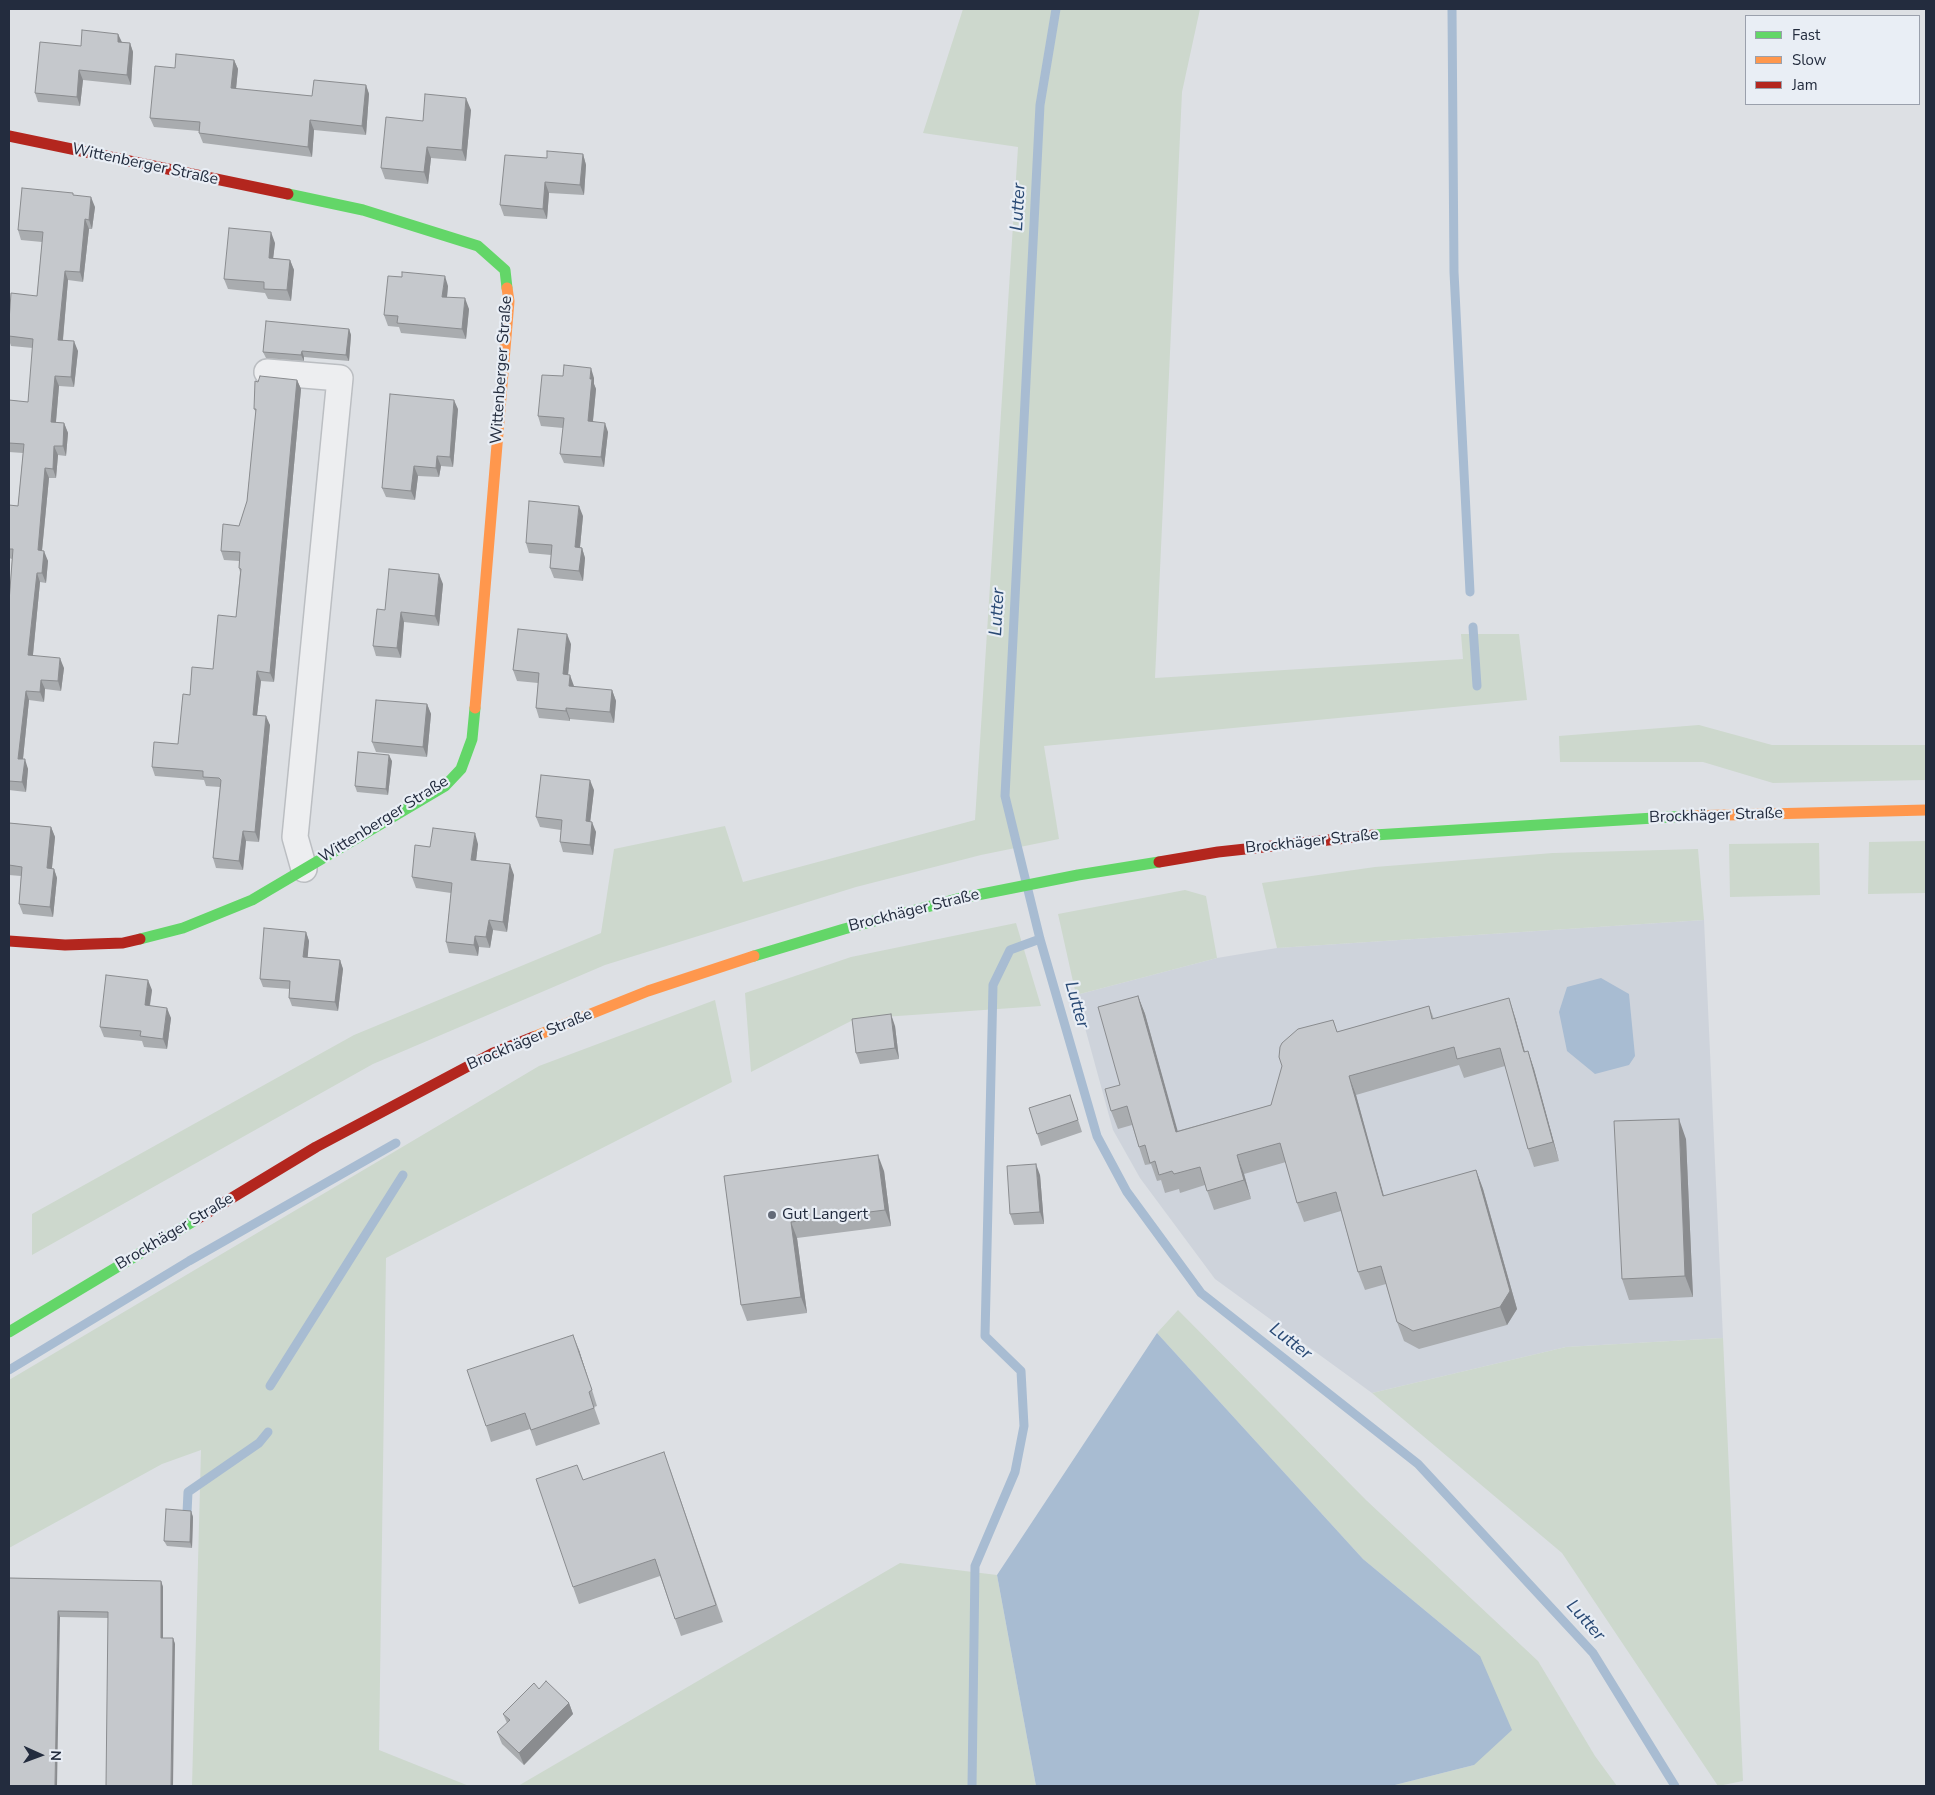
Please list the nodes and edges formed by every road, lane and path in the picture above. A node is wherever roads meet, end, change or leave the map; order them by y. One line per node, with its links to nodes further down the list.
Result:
1 (9, 136): 4 (main road, Wittenberger Straße)
2 (267, 372): 4 (street, Wittenberger Straße)
3 (1926, 810): 6 (main road, Brockhäger Straße)
4 (304, 869): 5 (main road, Wittenberger Straße)
5 (9, 941)
6 (9, 1332)

